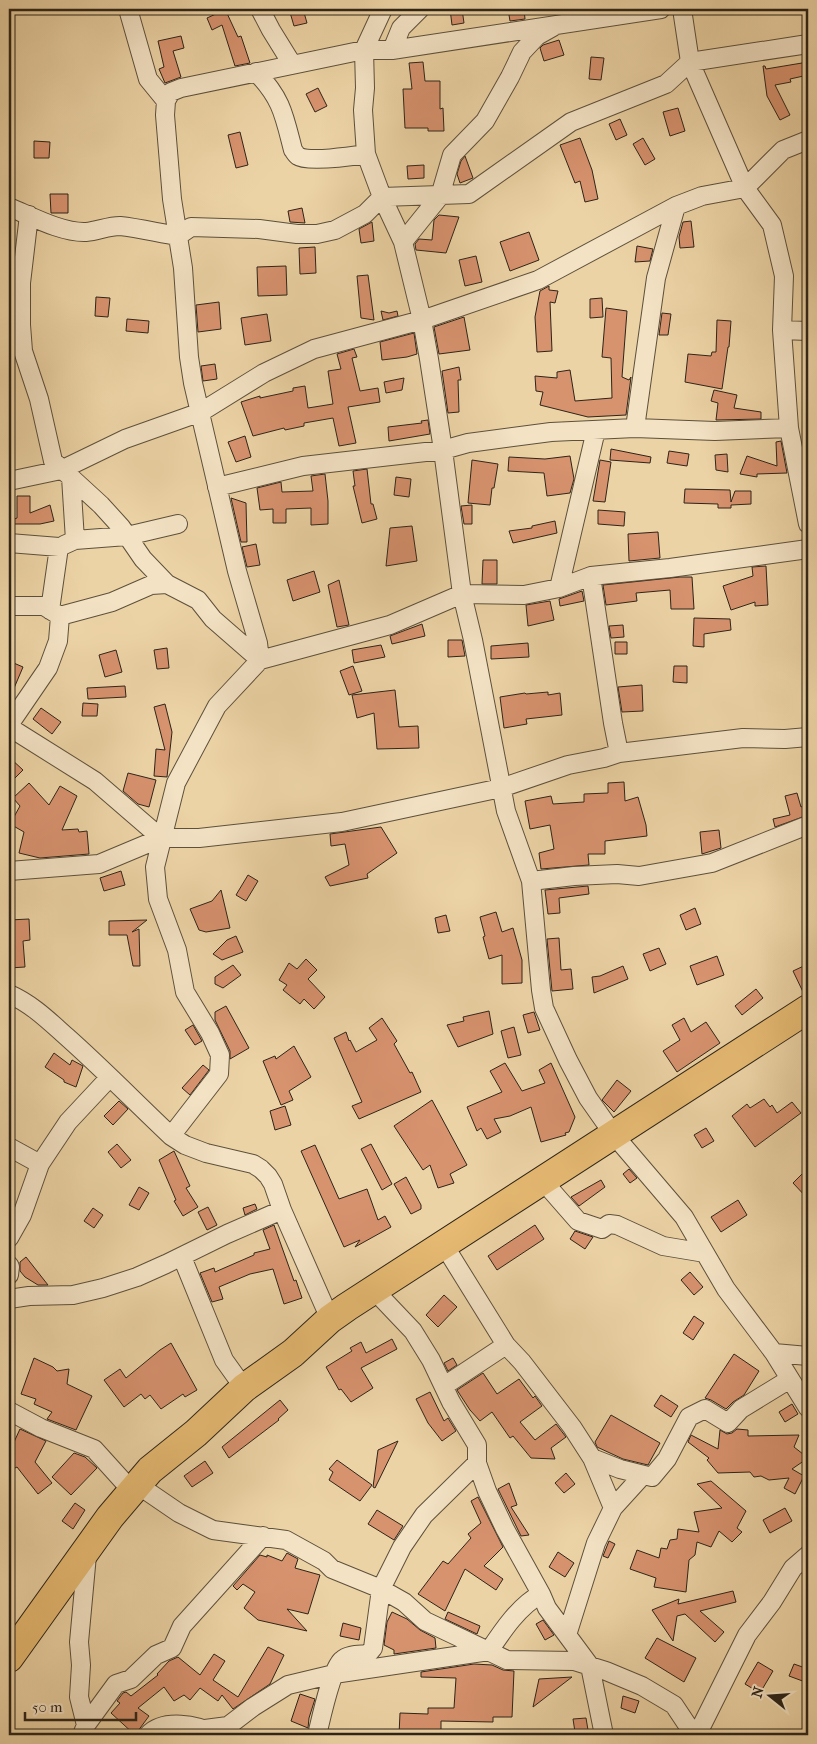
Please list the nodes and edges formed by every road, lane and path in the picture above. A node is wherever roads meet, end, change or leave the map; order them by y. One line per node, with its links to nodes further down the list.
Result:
1 (128, 9): 14 (street)
2 (260, 9): 12 (street)
3 (383, 9): 9 (street)
4 (420, 9): 10 (street)
5 (661, 9): 7 (street)
6 (682, 9): 11 (street)
7 (553, 27): 10 (street); 18 (street)
8 (808, 44): 11 (street)
9 (364, 50): 10 (street); 12 (street); 16 (street)
10 (392, 50)
11 (690, 62): 17 (street); 18 (street)
12 (292, 64): 13 (street)
13 (256, 72): 14 (street); 16 (street)
14 (166, 101): 23 (street)
15 (808, 140): 17 (street)
16 (366, 154): 19 (street)
17 (745, 188): 20 (street); 26 (street)
18 (440, 196): 19 (street); 24 (street)
19 (382, 197): 23 (street); 24 (street)
20 (676, 206): 25 (street); 29 (street)
21 (9, 207): 22 (street)
22 (29, 215): 23 (street); 33 (street)
23 (178, 236): 28 (street)
24 (403, 242): 25 (street)
25 (422, 320): 28 (street); 32 (street)
26 (782, 330): 27 (street); 30 (street)
27 (808, 331)
28 (201, 412): 33 (street); 35 (street)
29 (635, 428): 30 (street); 31 (street)
30 (789, 428): 37 (street)
31 (596, 430): 32 (street); 44 (street)
32 (444, 450): 35 (street); 45 (street)
33 (66, 474): 34 (street); 38 (street); 40 (street)
34 (9, 482)
35 (217, 486): 48 (street)
36 (178, 524): 38 (street)
37 (808, 524)
38 (127, 536): 40 (street); 43 (street)
39 (9, 543): 40 (street)
40 (67, 544): 47 (street)
41 (808, 549): 42 (street)
42 (591, 576): 44 (street); 51 (street)
43 (167, 584): 47 (street); 48 (street)
44 (559, 588): 45 (street)
45 (462, 594): 48 (street); 52 (street)
46 (9, 606): 47 (street)
47 (55, 613): 49 (street)
48 (260, 660): 54 (street)
49 (9, 726): 54 (street)
50 (808, 736): 51 (street)
51 (619, 753): 52 (street)
52 (501, 788): 54 (street); 56 (street)
53 (808, 825): 56 (street)
54 (161, 838): 55 (street); 61 (street)
55 (9, 872)
56 (531, 881): 60 (street)
57 (9, 994): 59 (street)
58 (808, 1008): 60 (highway)
59 (110, 1077): 61 (street); 63 (street)
60 (614, 1134): 64 (highway); 68 (street)
61 (171, 1136): 65 (street)
62 (9, 1147): 63 (street)
63 (40, 1164): 66 (street)
64 (543, 1180): 67 (highway); 68 (street)
65 (282, 1210): 69 (street); 74 (street)
66 (9, 1238)
67 (444, 1244): 72 (highway); 75 (street)
68 (705, 1253): 76 (street)
69 (182, 1257): 73 (street); 80 (street)
70 (9, 1265): 71 (street)
71 (9, 1276)
72 (374, 1290): 74 (highway); 79 (street)
73 (9, 1299)
74 (330, 1319): 80 (highway)
75 (506, 1345): 79 (street); 83 (street)
76 (774, 1353): 77 (street); 78 (street)
77 (808, 1356)
78 (790, 1379): 81 (street); 85 (street)
79 (444, 1386): 84 (street)
80 (244, 1388): 86 (highway)
81 (808, 1408)
82 (9, 1411): 86 (street)
83 (592, 1458): 85 (street); 87 (street)
84 (477, 1463): 91 (street); 92 (street)
85 (642, 1475): 87 (street)
86 (135, 1488): 88 (street); 89 (highway)
87 (613, 1508): 93 (street)
88 (263, 1536): 91 (street); 98 (street)
89 (88, 1547): 95 (highway); 98 (street)
90 (808, 1556): 103 (street)
91 (381, 1589): 94 (street); 97 (street)
92 (542, 1594): 93 (street); 94 (street)
93 (567, 1635): 96 (street)
94 (489, 1651): 96 (street); 97 (street)
95 (9, 1658)
96 (590, 1666): 102 (street); 103 (street)
97 (334, 1674): 99 (street); 101 (street)
98 (84, 1730)
99 (211, 1732): 100 (street)
100 (148, 1735)
101 (316, 1735)
102 (604, 1735)
103 (696, 1735)

